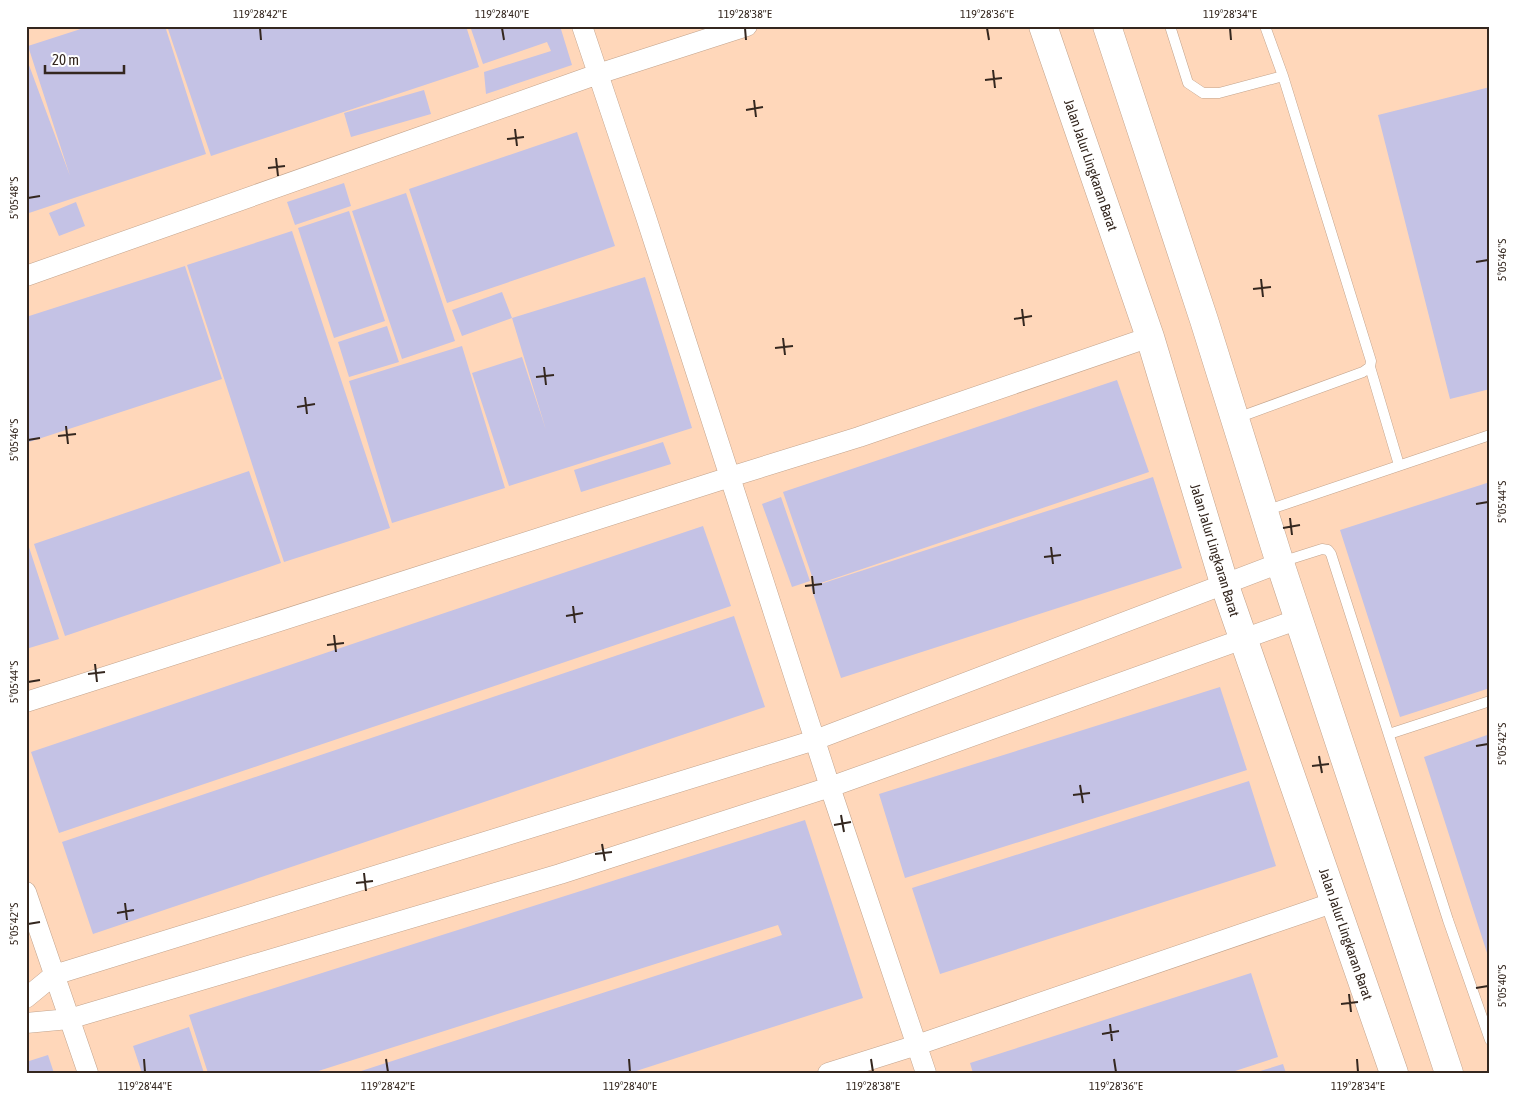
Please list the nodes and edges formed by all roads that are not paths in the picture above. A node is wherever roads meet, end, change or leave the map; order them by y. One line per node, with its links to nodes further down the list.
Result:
1 (582, 26): 7 (street)
2 (747, 26): 7 (street)
3 (1043, 26): 10 (main road, Jalan Jalur Lingkaran Barat)
4 (1107, 26): 12 (main road)
5 (1170, 26): 8 (lane)
6 (1265, 26): 8 (lane)
7 (598, 74): 9 (street); 15 (street)
8 (1283, 76): 11 (lane)
9 (26, 276)
10 (1150, 337): 15 (street); 18 (main road, Jalan Jalur Lingkaran Barat)
11 (1370, 367): 12 (lane); 14 (lane)
12 (1236, 418): 16 (main road)
13 (1490, 435): 14 (lane)
14 (1400, 465): 16 (lane)
15 (730, 477): 22 (street); 24 (street)
16 (1264, 511): 17 (main road)
17 (1280, 562): 18 (street); 19 (main road); 23 (lane)
18 (1224, 583): 20 (main road, Jalan Jalur Lingkaran Barat); 24 (street)
19 (1299, 619): 20 (street); 38 (main road)
20 (1244, 639): 25 (street); 27 (main road, Jalan Jalur Lingkaran Barat)
21 (1490, 701): 23 (lane)
22 (26, 702)
23 (1389, 734): 32 (lane)
24 (815, 740): 25 (street); 28 (street)
25 (830, 787): 30 (street); 33 (street)
26 (26, 892): 28 (street)
27 (1335, 902): 33 (street); 37 (main road, Jalan Jalur Lingkaran Barat)
28 (54, 975): 29 (street); 30 (street)
29 (26, 998)
30 (69, 1019): 31 (street); 34 (street)
31 (26, 1023)
32 (1490, 1040)
33 (917, 1045): 35 (street); 36 (street)
34 (88, 1073)
35 (828, 1073)
36 (926, 1073)
37 (1394, 1073)
38 (1449, 1073)

